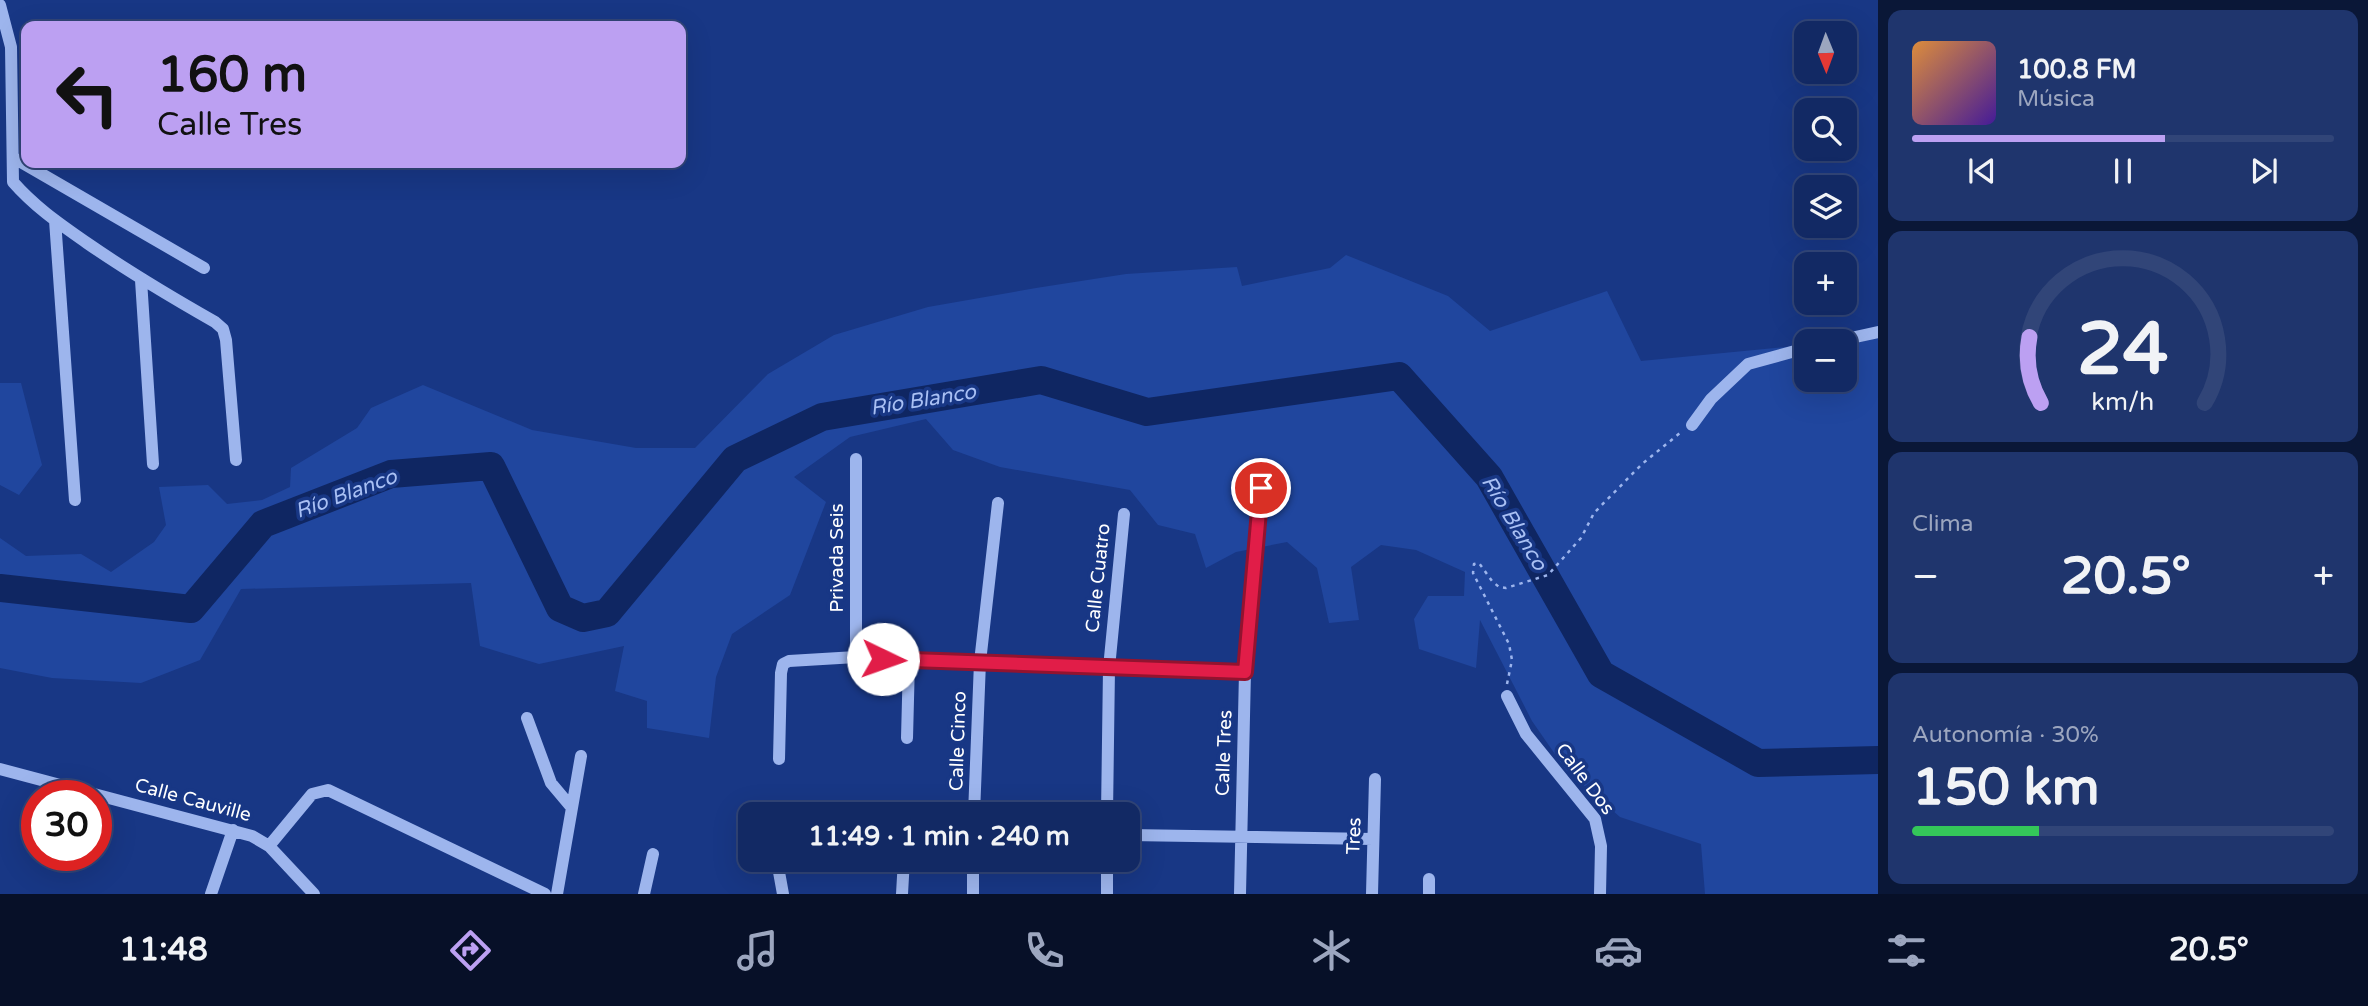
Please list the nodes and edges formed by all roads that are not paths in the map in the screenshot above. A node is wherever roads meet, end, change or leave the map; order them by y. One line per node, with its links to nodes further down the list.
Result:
1 (0, 5): 2 (street)
2 (14, 158): 3 (street); 5 (street)
3 (21, 162)
4 (31, 168): 6 (street)
5 (55, 220): 7 (street); 16 (street)
6 (204, 268)
7 (141, 280): 13 (street); 14 (street)
8 (1878, 332): 9 (street)
9 (1857, 337)
10 (1794, 351): 11 (street)
11 (1692, 425)
12 (856, 459): 19 (street, Privada Seis)
13 (236, 460)
14 (153, 464)
15 (1261, 488): 23 (street, Calle Tres)
16 (75, 500)
17 (998, 503): 21 (street, Calle Cinco)
18 (1124, 514): 22 (street, Calle Cuatro)
19 (856, 657): 20 (street); 28 (street)
20 (909, 661): 21 (street); 26 (street)
21 (979, 662): 22 (street); 31 (street, Calle Cinco)
22 (1109, 668): 23 (street); 32 (street, Calle Cuatro)
23 (1245, 672): 36 (street, Calle Tres)
24 (1507, 696): 57 (street, Calle Dos)
25 (527, 718): 33 (street)
26 (907, 738)
27 (581, 755): 33 (street)
28 (779, 759)
29 (0, 769): 34 (street, Calle Cauville)
30 (1375, 779): 37 (street, Tres)
31 (974, 802)
32 (1107, 802)
33 (572, 808): 48 (street)
34 (233, 830): 38 (street, Calle Cauville); 45 (street)
35 (1140, 835): 36 (street)
36 (1241, 836): 37 (street); 54 (street, Calle Tres)
37 (1373, 839): 55 (street, Tres)
38 (269, 846): 46 (street, Calle Cauville); 47 (street)
39 (653, 854): 49 (street)
40 (903, 872): 51 (street)
41 (974, 872): 52 (street)
42 (1107, 872): 53 (street)
43 (779, 873): 50 (street)
44 (1429, 878): 56 (street)
45 (211, 894)
46 (314, 894)
47 (545, 894)
48 (557, 894)
49 (644, 894)
50 (783, 894)
51 (902, 894)
52 (973, 894)
53 (1107, 894)
54 (1240, 894)
55 (1371, 894)
56 (1429, 894)
57 (1600, 894)

